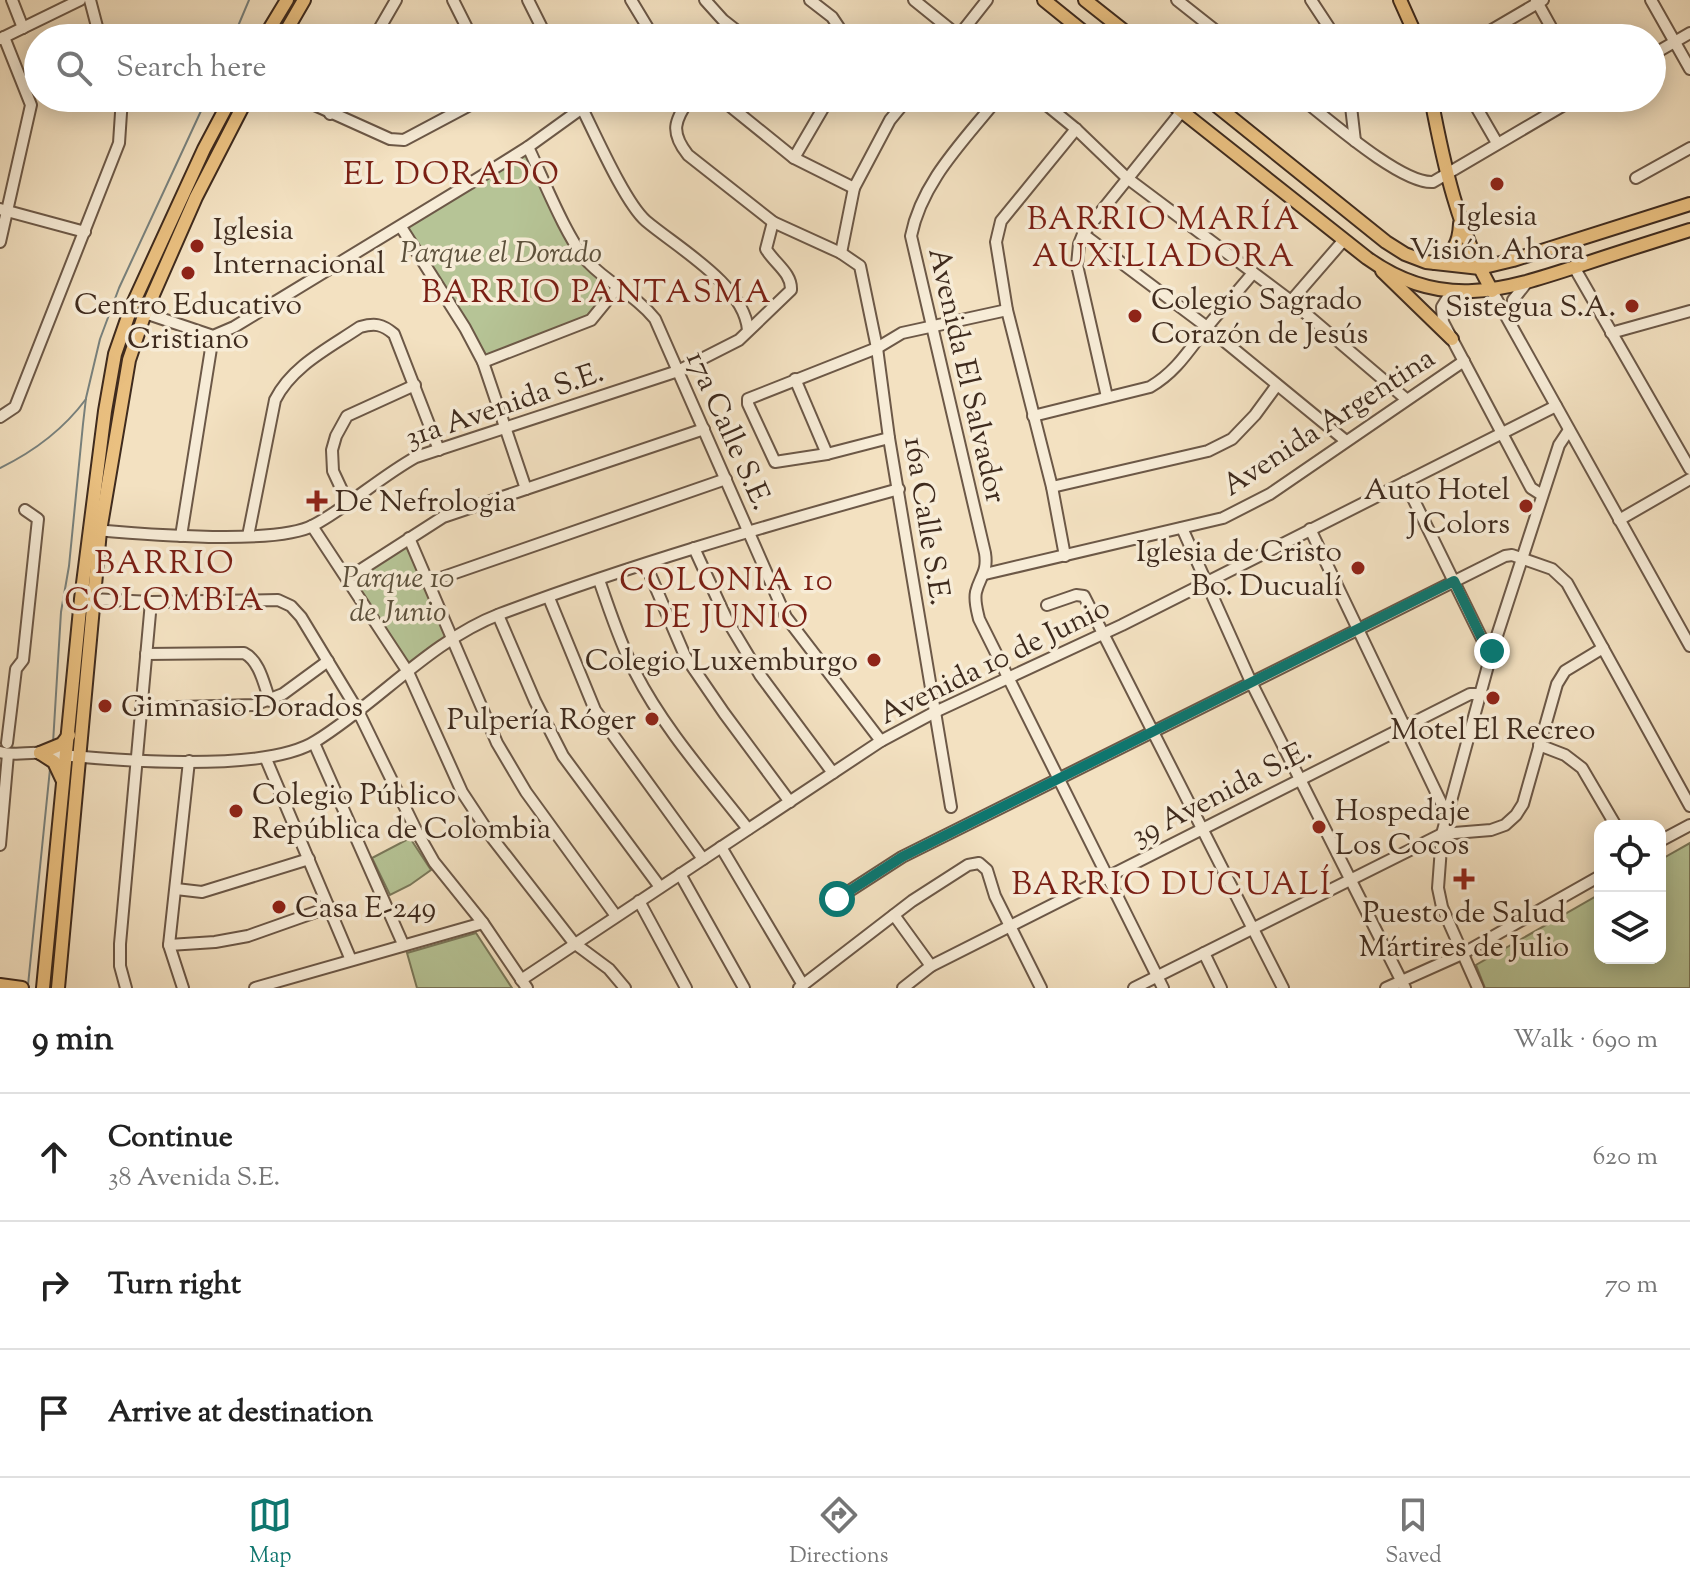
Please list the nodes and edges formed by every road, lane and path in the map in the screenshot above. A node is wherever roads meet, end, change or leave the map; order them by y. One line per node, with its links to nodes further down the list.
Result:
1 (12, 0): 42 (street)
2 (80, 0): 21 (street)
3 (90, 0): 22 (street)
4 (287, 0): 23 (main road)
5 (396, 0): 25 (street)
6 (453, 0): 26 (street)
7 (528, 0): 27 (street)
8 (631, 0): 28 (street)
9 (705, 0): 29 (street)
10 (810, 0): 30 (street)
11 (914, 0): 31 (street)
12 (987, 0): 32 (street)
13 (1044, 0): 33 (main road)
14 (1085, 0): 34 (main road)
15 (1178, 0): 35 (street)
16 (1312, 0): 36 (street)
17 (1400, 0): 37 (main road)
18 (1651, 0): 40 (street)
19 (1539, 1): 38 (street); 39 (street)
20 (301, 3): 24 (main road)
21 (31, 24)
22 (96, 24)
23 (272, 24)
24 (290, 24)
25 (382, 24)
26 (465, 24)
27 (540, 24)
28 (646, 24)
29 (728, 24)
30 (837, 24)
31 (943, 24)
32 (969, 24)
33 (1074, 24)
34 (1115, 24)
35 (1208, 24)
36 (1327, 24)
37 (1411, 24)
38 (1501, 24)
39 (1550, 24)
40 (1665, 24)
41 (1666, 26): 45 (street)
42 (23, 28): 44 (street)
43 (1690, 33): 45 (street)
44 (2, 38): 48 (street)
45 (1675, 42): 46 (street); 47 (street)
46 (1666, 47)
47 (1690, 69)
48 (24, 89)
49 (29, 112): 85 (street)
50 (121, 112): 90 (street)
51 (224, 112): 77 (main road)
52 (240, 112): 78 (main road)
53 (326, 112): 71 (street)
54 (457, 112): 71 (street)
55 (579, 112): 75 (street)
56 (585, 112): 111 (street)
57 (680, 112): 87 (street)
58 (737, 112): 79 (street)
59 (819, 112): 79 (street)
60 (897, 112): 83 (street)
61 (987, 112): 109 (street, Avenida El Salvador)
62 (1055, 112): 72 (street)
63 (1181, 112): 81 (street)
64 (1183, 112): 92 (main road)
65 (1224, 112): 96 (main road)
66 (1319, 112): 73 (street)
67 (1352, 112): 73 (street)
68 (1434, 112): 80 (main road)
69 (1479, 112): 74 (street)
70 (1551, 112): 74 (street)
71 (330, 114)
72 (1076, 129): 81 (street); 105 (street)
73 (1355, 141): 80 (street)
74 (1497, 143): 80 (street)
75 (528, 147): 88 (street); 101 (street, 17a Calle S.E.)
76 (1690, 148): 82 (street)
77 (204, 149): 78 (main road); 150 (main road)
78 (217, 155): 107 (main road)
79 (794, 158): 83 (street)
80 (1446, 174): 86 (main road)
81 (1127, 178): 91 (street); 99 (street)
82 (1636, 178)
83 (854, 188): 94 (street)
84 (1690, 204): 98 (main road)
85 (4, 210): 90 (street); 93 (street)
86 (1461, 221): 96 (main road); 98 (main road)
87 (773, 222): 94 (street); 111 (street, 31a Avenida S.E.)
88 (401, 227): 113 (street); 117 (street)
89 (1690, 230): 97 (main road)
90 (85, 232): 126 (street)
91 (1083, 234): 110 (street); 122 (street)
92 (1343, 241): 95 (main road); 104 (street)
93 (0, 242)
94 (841, 253): 115 (street, 16a Calle S.E.)
95 (1374, 263): 102 (main road); 114 (main road)
96 (1435, 263): 98 (main road)
97 (1574, 267): 100 (main road); 112 (street)
98 (1480, 268): 103 (main road)
99 (1253, 273): 104 (street); 110 (street)
100 (1528, 281): 103 (main road); 108 (street)
101 (618, 287): 117 (street); 118 (street, 17a Calle S.E.)
102 (1459, 291): 103 (main road); 114 (street)
103 (1492, 291): 108 (street)
104 (1291, 301): 123 (street)
105 (1007, 310): 109 (street); 125 (street)
106 (1690, 311): 112 (street)
107 (145, 313): 113 (street); 150 (main road)
108 (1511, 321): 124 (street)
109 (932, 327): 115 (street); 159 (street, Avenida El Salvador)
110 (1207, 327): 121 (street); 122 (street)
111 (748, 330): 118 (street, 31a Avenida S.E.)
112 (1611, 333): 135 (street)
113 (213, 336): 152 (street)
114 (1452, 339): 116 (street)
115 (877, 348): 119 (street); 131 (street, 16a Calle S.E.)
116 (1464, 361): 123 (street, Avenida Argentina); 130 (street)
117 (483, 362): 127 (street)
118 (678, 371): 127 (street, 31a Avenida S.E.); 128 (street, 17a Calle S.E.)
119 (795, 379): 134 (street); 134 (street)
120 (415, 385): 133 (street); 144 (street); 153 (street)
121 (1277, 385): 132 (street); 140 (street)
122 (1107, 397): 125 (street)
123 (1406, 399): 132 (street, Avenida Argentina)
124 (1556, 406): 129 (street); 130 (street, Avenida 10 de Junio)
125 (1033, 416): 140 (street)
126 (0, 417)
127 (505, 428): 133 (street, 31a Avenida S.E.); 141 (street)
128 (704, 429): 137 (street, 17a Calle S.E.); 141 (street)
129 (1569, 430): 143 (street); 146 (street)
130 (1501, 435): 139 (street, Avenida 10 de Junio); 143 (street)
131 (889, 438): 134 (street); 142 (street, 16a Calle S.E.)
132 (1346, 441): 148 (street, Avenida Argentina)
133 (439, 450): 144 (street, 31a Avenida S.E.)
134 (827, 454)
135 (1686, 455): 136 (street)
136 (1690, 469)
137 (726, 479): 151 (street, 17a Calle S.E.); 164 (street)
138 (1690, 479): 146 (street)
139 (1405, 482): 149 (street, Avenida 10 de Junio); 163 (street)
140 (1052, 487): 156 (street)
141 (526, 489): 154 (street)
142 (899, 489): 151 (street); 185 (street, 16a Calle S.E.)
143 (1542, 495): 157 (street)
144 (347, 501): 147 (street, 31a Avenida S.E.)
145 (25, 510): 191 (street)
146 (1619, 520): 173 (street)
147 (312, 526): 153 (street, 31a Avenida S.E.); 160 (street)
148 (1182, 528): 156 (street, Avenida Argentina); 162 (street)
149 (1310, 529): 162 (street, Avenida 10 de Junio); 170 (street)
150 (94, 530): 152 (street, 31a Avenida S.E.); 166 (main road); 192 (main road)
151 (748, 530): 155 (street); 188 (street, 17a Calle S.E.)
152 (181, 536): 153 (street, 31a Avenida S.E.)
153 (248, 536)
154 (409, 538): 160 (street); 164 (street)
155 (694, 548): 158 (street); 196 (street)
156 (1065, 556): 159 (street, Avenida Argentina)
157 (1522, 558): 163 (street); 174 (street); 175 (street)
158 (646, 565): 161 (street); 199 (street)
159 (985, 574): 179 (street, Avenida El Salvador)
160 (348, 578): 178 (street)
161 (599, 580): 165 (street); 206 (street)
162 (1207, 581): 171 (street, Avenida 10 de Junio); 180 (street)
163 (1454, 581): 170 (street); 175 (street)
164 (429, 582): 172 (street)
165 (549, 598): 169 (street); 213 (street)
166 (92, 599): 167 (street); 192 (main road)
167 (151, 602): 176 (street); 177 (street)
168 (1047, 605): 171 (street)
169 (498, 615): 172 (street); 218 (street)
170 (1358, 630): 180 (street); 186 (street)
171 (1105, 633): 179 (street, Avenida 10 de Junio); 187 (street)
172 (452, 637): 178 (street); 224 (street)
173 (1690, 646)
174 (1603, 648): 190 (street); 200 (street)
175 (1492, 651): 181 (street)
176 (146, 654): 182 (street); 183 (street)
177 (328, 661): 182 (street); 184 (street)
178 (408, 672): 184 (street); 228 (street)
179 (1009, 679): 185 (street, Avenida 10 de Junio); 197 (street, Avenida El Salvador)
180 (1251, 682): 187 (street); 198 (street)
181 (1480, 694): 186 (street, 39 Avenida S.E.); 202 (street)
182 (270, 701): 183 (street)
183 (143, 708): 193 (street)
184 (358, 711): 189 (street); 225 (street)
185 (935, 712): 188 (street, Avenida 10 de Junio); 201 (street, 16a Calle S.E.)
186 (1404, 726): 198 (street, 39 Avenida S.E.); 202 (street)
187 (1153, 731): 197 (street); 207 (street)
188 (881, 741): 196 (street, Avenida 10 de Junio)
189 (314, 743): 194 (street); 229 (street)
190 (1539, 745): 204 (street); 208 (street)
191 (4, 748): 192 (street); 203 (street)
192 (53, 755): 193 (street); 241 (main road); 242 (main road)
193 (138, 759): 195 (street); 243 (street)
194 (266, 759): 195 (street); 212 (street)
195 (189, 761): 219 (street)
196 (833, 773): 199 (street, Avenida 10 de Junio)
197 (1060, 779): 215 (street, Avenida El Salvador); 220 (street)
198 (1300, 780): 207 (street, 39 Avenida S.E.); 216 (street)
199 (790, 802): 206 (street, Avenida 10 de Junio)
200 (1690, 806)
201 (951, 807)
202 (1446, 813): 208 (street)
203 (1, 816): 210 (street)
204 (1612, 820)
205 (1690, 825): 209 (street)
206 (748, 829): 211 (street, Avenida 10 de Junio)
207 (1202, 829): 215 (street, 39 Avenida S.E.); 227 (street)
208 (1442, 834): 216 (street); 232 (street)
209 (1666, 838)
210 (0, 845)
211 (721, 847): 213 (street, Avenida 10 de Junio); 239 (street)
212 (309, 859): 219 (street); 222 (street)
213 (703, 859): 214 (street, Avenida 10 de Junio)
214 (680, 874): 218 (street, Avenida 10 de Junio); 248 (street)
215 (1107, 876): 226 (street, 39 Avenida S.E.); 235 (street, Avenida El Salvador)
216 (1350, 879): 227 (street); 237 (street)
217 (1594, 879): 232 (street)
218 (660, 887): 221 (street, Avenida 10 de Junio)
219 (176, 889): 230 (street)
220 (837, 899)
221 (639, 901): 224 (street, Avenida 10 de Junio); 247 (street)
222 (330, 907): 230 (street); 233 (street)
223 (894, 915): 226 (street); 234 (street); 239 (street)
224 (616, 916): 228 (street, Avenida 10 de Junio)
225 (483, 923): 229 (street); 236 (street)
226 (1011, 926): 234 (street, 39 Avenida S.E.); 250 (street)
227 (1253, 928): 231 (street); 254 (street)
228 (574, 943): 236 (street, Avenida 10 de Junio); 246 (street)
229 (403, 944): 233 (street)
230 (169, 945): 244 (street)
231 (1204, 953): 235 (street); 253 (street)
232 (1462, 954): 237 (street); 256 (street)
233 (351, 960): 245 (street)
234 (931, 966): 249 (street, 39 Avenida S.E.)
235 (1157, 976): 251 (street); 252 (street, Avenida El Salvador)
236 (524, 984)
237 (1403, 984): 255 (street)
238 (0, 985): 240 (main road)
239 (801, 986)
240 (22, 988)
241 (43, 988)
242 (58, 988)
243 (126, 988)
244 (183, 988)
245 (255, 988)
246 (625, 988)
247 (686, 988)
248 (744, 988)
249 (903, 988)
250 (1041, 988)
251 (1134, 988)
252 (1163, 988)
253 (1221, 988)
254 (1283, 988)
255 (1386, 988)
256 (1478, 988)

